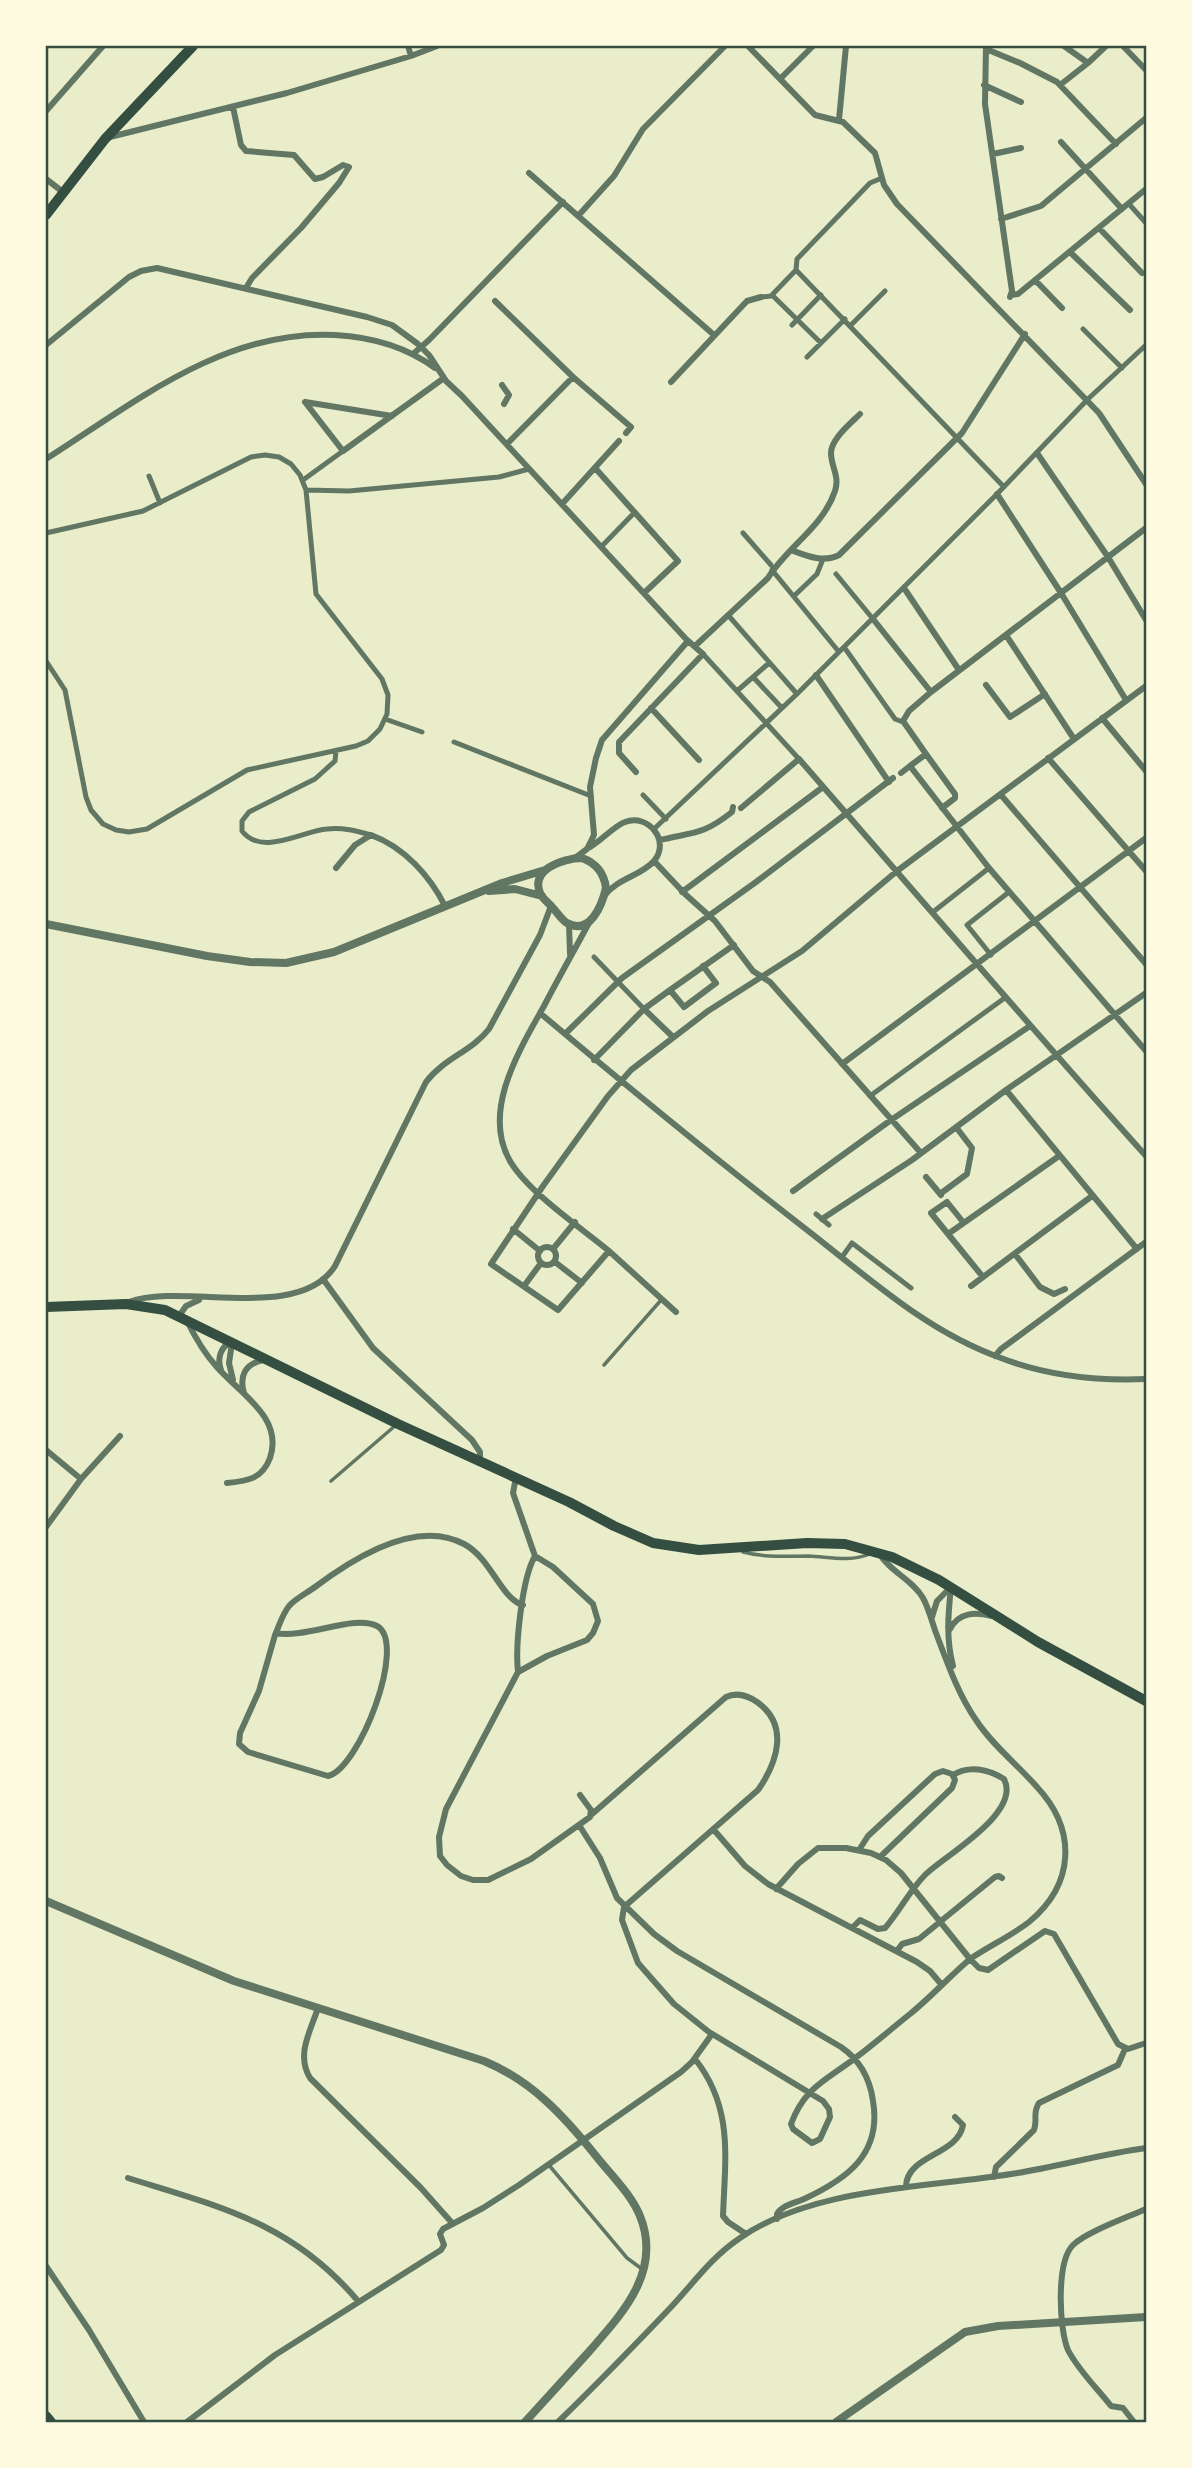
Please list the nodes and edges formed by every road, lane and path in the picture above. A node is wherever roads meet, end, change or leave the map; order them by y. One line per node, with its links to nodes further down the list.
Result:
1 (103, 46): 21 (street)
2 (193, 46): 22 (main road)
3 (408, 46): 13 (street)
4 (437, 46): 13 (street)
5 (725, 46): 42 (street)
6 (748, 46): 16 (street)
7 (813, 46): 16 (street)
8 (846, 46): 23 (street)
9 (1064, 46): 14 (street)
10 (1106, 46): 14 (street)
11 (1123, 46): 15 (street)
12 (986, 47): 17 (street); 18 (street)
13 (411, 56): 20 (street)
14 (1088, 63): 18 (street)
15 (1146, 70)
16 (780, 79): 23 (street)
17 (984, 85): 19 (street); 31 (street)
18 (1060, 85): 29 (street)
19 (1021, 102)
20 (233, 107): 26 (street); 50 (street)
21 (46, 111)
22 (129, 112): 25 (main road); 26 (street)
23 (839, 120): 34 (street)
24 (1145, 121): 29 (street)
25 (119, 123): 26 (street); 27 (main road)
26 (133, 127): 27 (street)
27 (105, 139): 37 (main road)
28 (1061, 142): 32 (street)
29 (1115, 144): 32 (street)
30 (1021, 148): 31 (street)
31 (993, 154): 43 (street)
32 (1085, 170): 40 (street); 43 (street)
33 (529, 173): 38 (street)
34 (882, 178): 47 (street); 63 (street)
35 (46, 179): 37 (street)
36 (1146, 189): 39 (street)
37 (63, 192): 41 (main road)
38 (563, 202): 42 (street); 68 (street)
39 (1129, 204): 40 (street); 44 (street)
40 (1122, 209): 45 (street)
41 (46, 215)
42 (578, 216): 64 (street)
43 (1001, 219): 49 (street)
44 (1146, 223)
45 (1100, 228): 46 (street); 48 (street)
46 (1070, 252): 49 (street); 57 (street)
47 (796, 270): 52 (street); 53 (street)
48 (1144, 275)
49 (1035, 280): 56 (street)
50 (246, 288): 66 (street); 68 (street)
51 (885, 291): 61 (street)
52 (772, 295): 54 (street); 59 (street)
53 (821, 295): 58 (street); 59 (street)
54 (761, 297): 64 (street)
55 (495, 302): 73 (street)
56 (1062, 307)
57 (1130, 310)
58 (845, 319): 61 (street); 65 (street)
59 (798, 320): 60 (street); 65 (street)
60 (792, 325)
61 (851, 325): 82 (street)
62 (1083, 329): 71 (street)
63 (1025, 334): 77 (street); 82 (street)
64 (714, 335): 75 (street)
65 (821, 343): 70 (street)
66 (46, 345)
67 (1146, 345): 71 (street)
68 (422, 347): 69 (street); 72 (street)
69 (413, 354): 72 (street); 87 (street)
70 (807, 357)
71 (1122, 368): 77 (street)
72 (439, 371): 74 (street)
73 (573, 377): 81 (street); 84 (street)
74 (444, 378): 80 (street); 84 (street)
75 (671, 382)
76 (502, 385): 78 (street)
77 (1088, 399): 86 (street); 92 (street)
78 (503, 404)
79 (860, 414): 103 (street)
80 (392, 416): 85 (street); 85 (street)
81 (629, 430)
82 (957, 438): 93 (street); 105 (street)
83 (619, 441): 89 (street)
84 (507, 444): 88 (street)
85 (344, 451): 91 (street)
86 (1037, 453): 93 (street); 104 (street)
87 (46, 459)
88 (529, 469): 94 (street); 97 (street)
89 (596, 469): 97 (street); 98 (street)
90 (149, 476): 96 (street)
91 (303, 480): 94 (street); 96 (street)
92 (1146, 484)
93 (1004, 487): 95 (street)
94 (306, 490): 136 (street)
95 (997, 495): 109 (street); 111 (street)
96 (160, 503): 100 (street)
97 (562, 505): 102 (street)
98 (635, 512): 102 (street); 110 (street)
99 (1146, 528): 104 (street)
100 (46, 533)
101 (743, 533): 107 (street)
102 (601, 547): 110 (street)
103 (789, 552): 105 (street); 107 (street)
104 (1108, 557): 111 (street); 115 (street)
105 (823, 559): 106 (street); 112 (street)
106 (829, 566)
107 (772, 567): 112 (street); 113 (street)
108 (836, 574): 114 (street)
109 (904, 588): 114 (street); 123 (street)
110 (644, 593): 117 (street)
111 (1062, 593): 116 (street); 132 (street)
112 (794, 596): 119 (street)
113 (728, 615): 118 (street); 122 (street)
114 (873, 619): 119 (street); 129 (street)
115 (1146, 620)
116 (1006, 635): 123 (street); 131 (street)
117 (688, 641): 118 (street); 154 (street)
118 (695, 646): 120 (street)
119 (842, 650): 124 (street); 138 (street)
120 (703, 654): 128 (street); 133 (street)
121 (46, 661): 142 (street)
122 (768, 661): 125 (street); 130 (street)
123 (959, 670): 129 (street)
124 (816, 675): 130 (street); 156 (street)
125 (753, 677): 128 (street); 134 (street)
126 (986, 685): 131 (street)
127 (1146, 685): 132 (street)
128 (735, 689): 137 (street)
129 (931, 692): 138 (street)
130 (797, 694): 134 (street)
131 (1045, 694): 140 (street)
132 (1126, 700): 135 (street)
133 (650, 708): 146 (street); 149 (street)
134 (782, 708): 137 (street)
135 (1101, 718): 140 (street); 148 (street)
136 (385, 719): 139 (street); 142 (street)
137 (766, 722): 145 (street); 157 (street)
138 (904, 722): 143 (street)
139 (422, 733)
140 (1073, 739): 144 (street)
141 (454, 742): 154 (street)
142 (336, 751): 160 (street)
143 (926, 754): 147 (street); 155 (street)
144 (1048, 758): 153 (street); 164 (street)
145 (799, 759): 151 (street); 162 (street)
146 (699, 760)
147 (911, 766): 150 (street); 155 (street)
148 (1146, 771)
149 (636, 772)
150 (901, 773)
151 (823, 787): 156 (street); 173 (street)
152 (643, 795): 157 (street)
153 (1001, 795): 158 (street); 172 (street)
154 (591, 796): 163 (street)
155 (942, 808): 158 (street)
156 (846, 813): 170 (street); 181 (street)
157 (666, 819): 159 (street)
158 (956, 828): 168 (street); 170 (street)
159 (654, 829): 162 (street); 163 (street)
160 (371, 835): 167 (street); 178 (street)
161 (1146, 838): 164 (street)
162 (660, 840): 166 (street)
163 (587, 849): 165 (street)
164 (1129, 850): 171 (street); 172 (street)
165 (575, 858): 169 (street); 176 (street)
166 (654, 861): 173 (street); 176 (street)
167 (336, 868)
168 (989, 868): 174 (street); 180 (street)
169 (545, 870): 175 (street); 177 (street)
170 (897, 871): 180 (street); 194 (street)
171 (1146, 871)
172 (1080, 887): 183 (street); 192 (street)
173 (682, 892): 181 (street)
174 (1009, 892): 183 (street); 188 (street)
175 (479, 893): 177 (street); 178 (street)
176 (604, 896): 182 (street)
177 (542, 897): 179 (street)
178 (445, 906): 185 (street)
179 (551, 906): 184 (street); 186 (street)
180 (933, 912): 191 (street)
181 (709, 915): 187 (street); 195 (street)
182 (591, 919): 184 (street); 190 (street)
183 (1034, 920): 188 (street); 203 (street)
184 (565, 921): 186 (street); 190 (street)
185 (46, 924)
186 (540, 935): 240 (street)
187 (734, 945): 193 (street); 194 (street)
188 (990, 955): 191 (street)
189 (594, 957): 195 (street)
190 (569, 959): 202 (street)
191 (979, 964): 199 (street); 210 (street)
192 (1146, 964)
193 (704, 966): 196 (street); 198 (street)
194 (763, 977): 201 (street); 210 (street)
195 (617, 982): 200 (street); 205 (street)
196 (670, 990): 198 (street); 200 (street)
197 (1146, 993): 203 (street)
198 (698, 997): 201 (street)
199 (1006, 997): 204 (street); 213 (street)
200 (644, 1009): 206 (street); 209 (street)
201 (708, 1010): 206 (street)
202 (540, 1013): 205 (street); 221 (street)
203 (1114, 1015): 207 (street); 208 (street)
204 (1030, 1026): 208 (street); 214 (street)
205 (565, 1034): 209 (street)
206 (673, 1037): 211 (street)
207 (1146, 1051)
208 (1056, 1056): 212 (street); 218 (street)
209 (594, 1060): 211 (street)
210 (842, 1063): 213 (street)
211 (620, 1081): 221 (street); 236 (street)
212 (1006, 1090): 215 (street); 217 (street)
213 (870, 1096): 214 (street)
214 (891, 1120): 216 (street); 220 (street)
215 (956, 1126): 216 (street); 222 (street)
216 (922, 1153): 225 (street)
217 (1059, 1156): 223 (street); 227 (street)
218 (1146, 1156)
219 (926, 1177): 222 (street)
220 (793, 1191)
221 (538, 1192): 226 (street); 228 (street)
222 (940, 1194): 224 (street)
223 (1093, 1196): 232 (street); 235 (street)
224 (947, 1202): 227 (street); 229 (street)
225 (823, 1219)
226 (575, 1222): 231 (street); 234 (street)
227 (963, 1222): 229 (street)
228 (513, 1229): 233 (street); 242 (street)
229 (948, 1234): 239 (street)
230 (1146, 1242): 232 (street)
231 (553, 1249): 233 (street); 237 (street)
232 (1137, 1249): 254 (street)
233 (540, 1251): 238 (street)
234 (609, 1251): 241 (street); 248 (street)
235 (1015, 1254): 239 (street); 245 (street)
236 (842, 1257): 244 (street); 254 (street)
237 (555, 1262): 238 (street); 241 (street)
238 (541, 1264): 242 (street)
239 (983, 1277): 243 (street)
240 (323, 1279): 247 (street); 264 (street)
241 (582, 1283): 242 (street)
242 (523, 1286)
243 (971, 1286)
244 (911, 1288)
245 (1065, 1289)
246 (190, 1297): 247 (street); 249 (street); 252 (street)
247 (208, 1298): 252 (street)
248 (662, 1299): 251 (street); 256 (lane)
249 (124, 1304): 250 (main road); 252 (main road)
250 (46, 1307)
251 (677, 1312)
252 (179, 1316): 253 (main road); 257 (street)
253 (232, 1341): 255 (main road); 257 (street); 259 (street)
254 (995, 1356): 258 (street)
255 (270, 1360): 260 (street); 261 (main road)
256 (604, 1366)
257 (222, 1372): 259 (street)
258 (1146, 1379)
259 (235, 1384): 260 (street)
260 (245, 1395): 268 (street)
261 (398, 1424): 264 (main road); 267 (lane)
262 (120, 1436): 266 (street)
263 (46, 1450): 266 (street)
264 (480, 1461): 265 (main road)
265 (516, 1477): 270 (main road); 271 (street)
266 (81, 1479): 269 (street)
267 (331, 1481)
268 (228, 1483)
269 (46, 1527)
270 (877, 1551): 272 (main road); 275 (street)
271 (535, 1556): 273 (street); 278 (street)
272 (951, 1587): 274 (main road); 275 (street); 277 (street)
273 (523, 1605): 276 (street); 278 (street)
274 (997, 1618): 277 (street); 280 (main road)
275 (932, 1622): 279 (street)
276 (276, 1633): 276 (street)
277 (948, 1638): 279 (street)
278 (518, 1672): 284 (street)
279 (961, 1692): 296 (street)
280 (1146, 1701)
281 (953, 1775): 286 (street); 287 (street); 290 (street)
282 (580, 1795): 283 (street)
283 (591, 1815): 284 (street); 285 (street)
284 (579, 1825): 292 (street)
285 (714, 1830): 289 (street); 292 (street)
286 (859, 1850): 287 (street); 289 (street)
287 (880, 1857): 290 (street)
288 (1002, 1878): 293 (street)
289 (776, 1889): 294 (street)
290 (915, 1889): 293 (street); 294 (street)
291 (46, 1901): 298 (street)
292 (625, 1906): 299 (street); 303 (street)
293 (939, 1920): 295 (street); 296 (street)
294 (852, 1928): 295 (street)
295 (897, 1951): 297 (street)
296 (970, 1959): 297 (street); 301 (street)
297 (941, 1984): 303 (street)
298 (318, 2008): 306 (street); 314 (street)
299 (712, 2034): 302 (street); 304 (street)
300 (1146, 2043): 301 (street)
301 (1125, 2049): 309 (street)
302 (695, 2059): 306 (street); 315 (street)
303 (855, 2059): 304 (street); 313 (street)
304 (809, 2093): 304 (street)
305 (955, 2117): 311 (street)
306 (583, 2140): 308 (street); 317 (street)
307 (1146, 2148): 309 (street)
308 (548, 2164): 314 (street); 317 (lane)
309 (993, 2177): 311 (street)
310 (128, 2178): 318 (street)
311 (906, 2186): 313 (street)
312 (1146, 2208): 320 (street)
313 (777, 2219): 315 (street)
314 (453, 2224): 318 (street)
315 (746, 2234): 326 (street)
316 (46, 2266): 323 (street)
317 (645, 2269): 325 (street)
318 (358, 2301): 324 (street)
319 (1146, 2317): 320 (street)
320 (1063, 2321): 327 (street); 328 (street)
321 (46, 2416): 322 (main road)
322 (51, 2423)
323 (144, 2423)
324 (187, 2423)
325 (525, 2423)
326 (558, 2423)
327 (836, 2423)
328 (1134, 2423)

